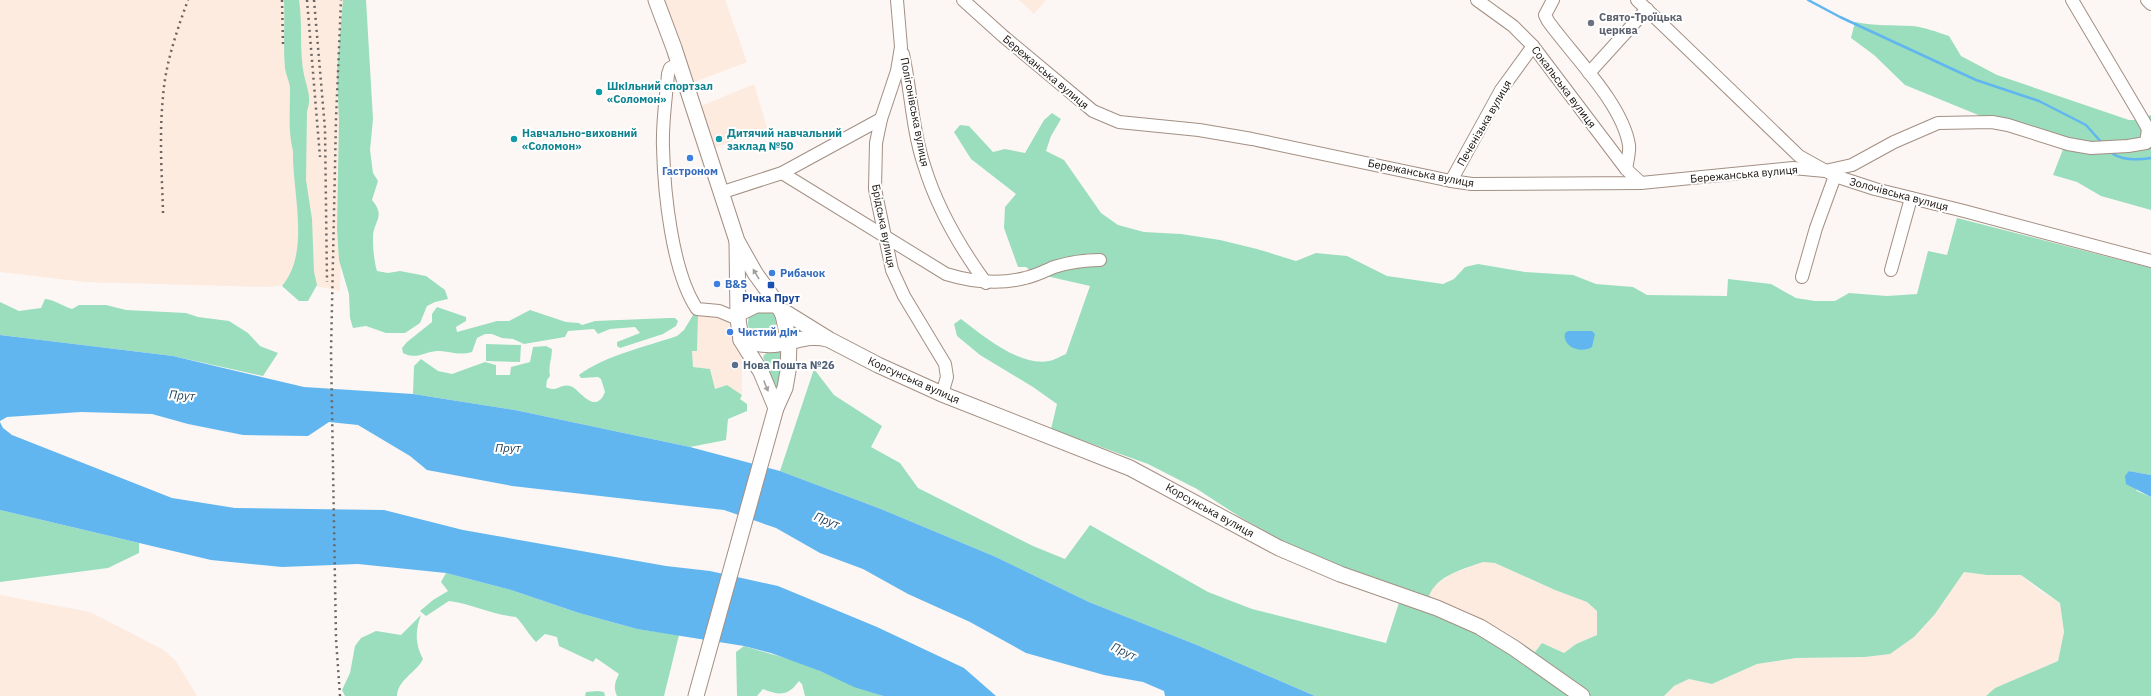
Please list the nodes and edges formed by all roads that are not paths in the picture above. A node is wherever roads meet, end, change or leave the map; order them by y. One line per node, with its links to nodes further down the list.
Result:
1 (656, 0): 13 (main road)
2 (897, 0): 12 (street, Брідська вулиця)
3 (963, 0): 19 (street, Бережанська вулиця)
4 (1477, 0): 11 (street, Сокальська вулиця)
5 (1553, 0): 14 (street)
6 (1637, 0): 10 (street, Золочівська вулиця)
7 (2072, 0): 18 (street, Бережанська вулиця)
8 (2147, 0): 9 (street)
9 (2151, 4)
10 (1647, 9): 14 (street); 18 (street, Золочівська вулиця)
11 (1533, 46): 16 (street, Сокальська вулиця); 19 (street, Печенізька вулиця)
12 (901, 47): 15 (street, Брідська вулиця); 29 (street, Полігонівська вулиця)
13 (679, 63): 21 (main road); 31 (street)
14 (1589, 73): 16 (street)
15 (881, 119): 17 (street); 23 (street, Брідська вулиця)
16 (1626, 169): 20 (street, Сокальська вулиця)
17 (782, 173): 21 (street); 23 (street)
18 (1830, 173): 20 (street, Бережанська вулиця); 22 (street, Золочівська вулиця); 28 (street)
19 (1451, 181): 20 (street, Бережанська вулиця)
20 (1641, 183)
21 (723, 192): 24 (main road)
22 (1911, 198): 26 (street, Золочівська вулиця); 27 (street)
23 (885, 237): 29 (street); 35 (street, Брідська вулиця)
24 (738, 240): 30 (main road, one-way to 24); 31 (main road)
25 (1100, 260): 29 (street)
26 (2151, 261)
27 (1891, 270)
28 (1802, 277)
29 (986, 283)
30 (779, 307): 31 (main road); 33 (main road, Корсунська вулиця); 34 (main road)
31 (738, 316): 32 (main road)
32 (741, 340): 34 (main road, Корсунська вулиця); 36 (main road, one-way to 36)
33 (830, 340): 34 (main road, Корсунська вулиця); 35 (main road, Корсунська вулиця)
34 (789, 342): 36 (main road)
35 (942, 394): 38 (main road, Корсунська вулиця)
36 (776, 408): 37 (main road)
37 (696, 696)
38 (1582, 696)

